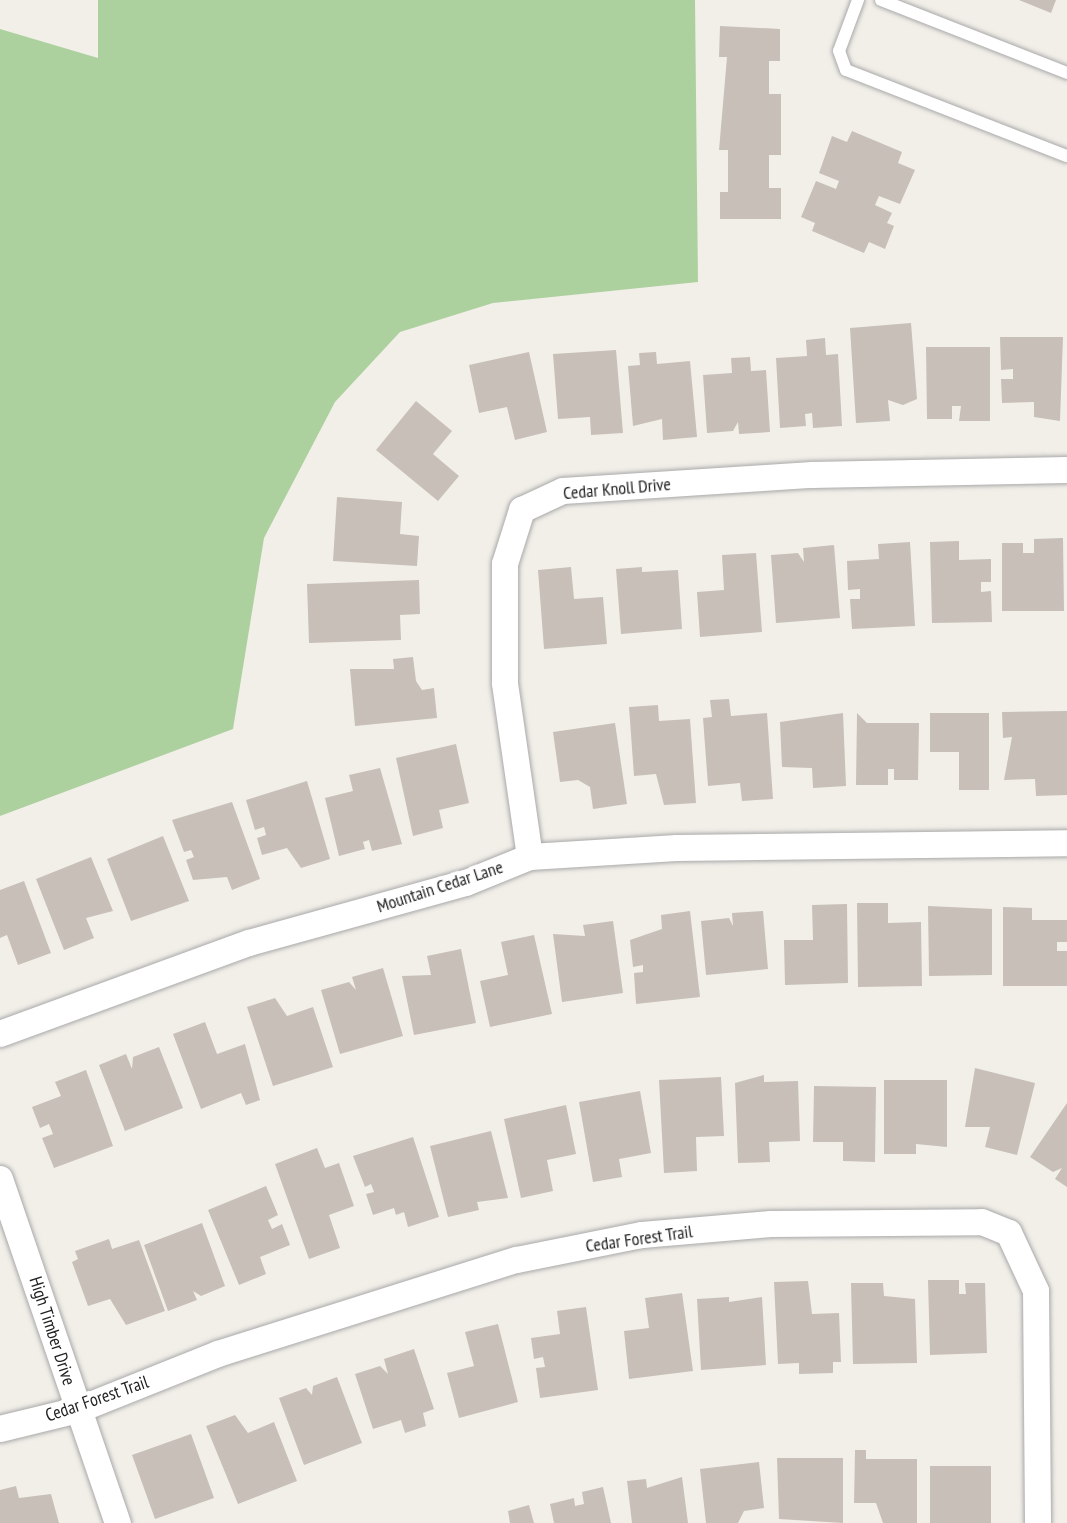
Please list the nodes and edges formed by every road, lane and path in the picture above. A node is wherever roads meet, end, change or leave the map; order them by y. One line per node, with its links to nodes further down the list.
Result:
1 (858, 0): 4 (lane)
2 (881, 0): 3 (lane)
3 (1067, 73)
4 (1067, 156)
5 (1067, 470): 7 (street, Cedar Knoll Drive)
6 (1067, 844): 7 (street, Mountain Cedar Lane)
7 (530, 857): 8 (street, Mountain Cedar Lane)
8 (0, 1034)
9 (0, 1179): 10 (street, High Timber Drive)
10 (78, 1410): 11 (street, Cedar Forest Trail); 12 (street, High Timber Drive); 13 (street, Cedar Forest Trail)
11 (0, 1429)
12 (118, 1523)
13 (1038, 1523)

